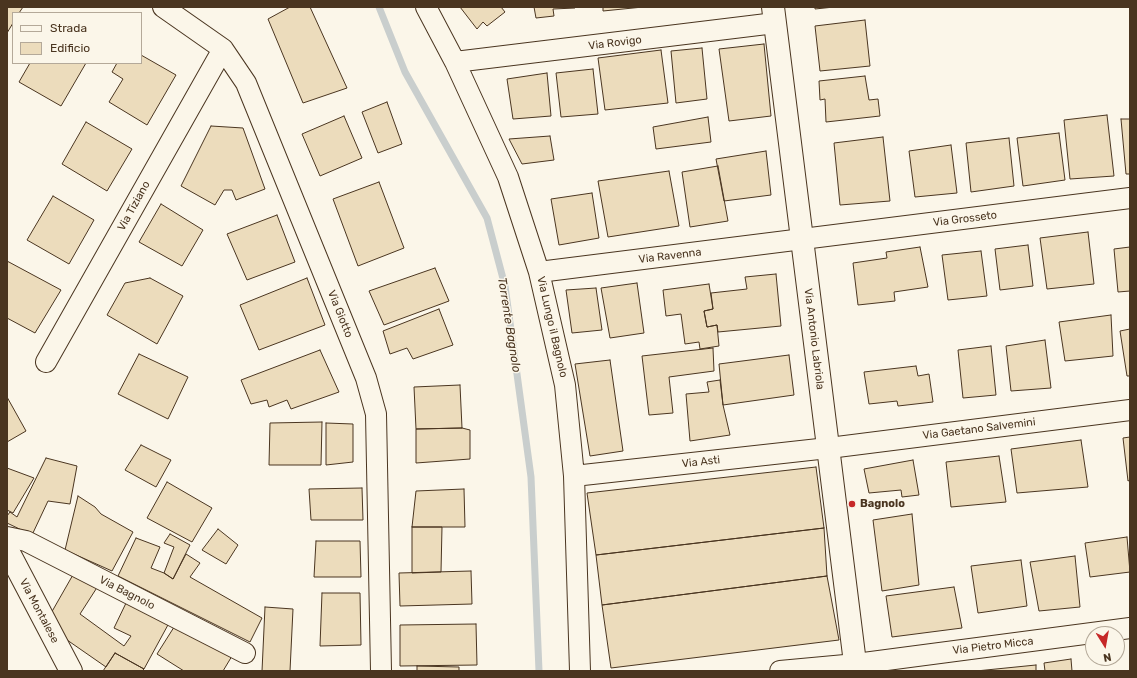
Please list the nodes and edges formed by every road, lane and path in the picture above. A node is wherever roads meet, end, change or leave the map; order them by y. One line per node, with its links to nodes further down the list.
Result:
1 (163, 7): 4 (street, Via Giotto)
2 (426, 7): 5 (street, Via Lungo il Bagnolo)
3 (774, 15): 5 (street, Via Rovigo); 7 (street, Via Antonio Labriola)
4 (222, 49): 9 (street, Via Tiziano); 19 (street, Via Giotto)
5 (455, 62): 8 (street, Via Lungo il Bagnolo)
6 (1130, 198): 7 (street, Via Grosseto)
7 (801, 240): 8 (street, Via Ravenna); 11 (street, Via Antonio Labriola)
8 (539, 272): 12 (street, Via Lungo il Bagnolo)
9 (46, 362)
10 (1130, 410): 11 (street, Via Gaetano Salvemini)
11 (828, 448): 12 (street, Via Asti); 17 (street, Via Antonio Labriola)
12 (574, 476): 20 (street, Via Lungo il Bagnolo)
13 (7, 537): 16 (street, Via Bagnolo)
14 (7, 549): 18 (street, Via Montalese)
15 (1130, 628): 17 (street, Via Pietro Micca)
16 (245, 653)
17 (856, 667): 21 (street, Via Pietro Micca)
18 (71, 671)
19 (381, 671)
20 (580, 671)
21 (780, 671)

